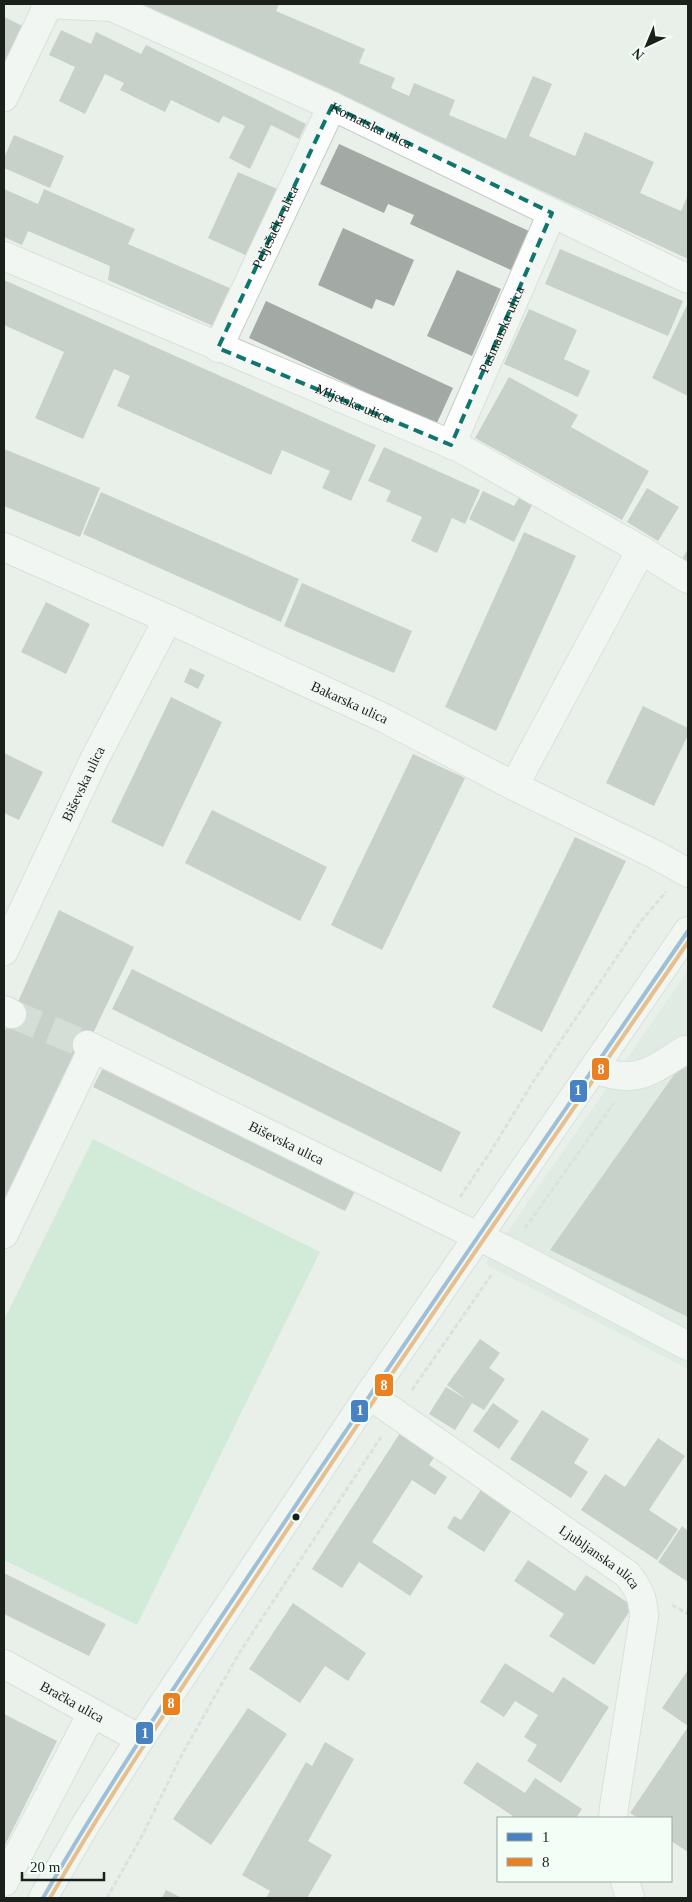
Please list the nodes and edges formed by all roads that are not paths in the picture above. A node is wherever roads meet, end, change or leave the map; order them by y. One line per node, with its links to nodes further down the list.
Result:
1 (46, 4): 2 (street); 3 (street, Kornatska ulica)
2 (4, 97)
3 (332, 106): 4 (street, Kornatska ulica); 7 (street, Pelješačka ulica)
4 (552, 213): 6 (street, Kornatska ulica); 8 (street, Pašmanska ulica)
5 (4, 256): 7 (street, Mljetska ulica)
6 (688, 279)
7 (218, 348): 8 (street, Mljetska ulica)
8 (451, 445): 10 (street, Mljetska ulica)
9 (4, 547): 12 (street, Bakarska ulica)
10 (641, 550): 11 (street, Mljetska ulica); 13 (street)
11 (688, 579)
12 (168, 619): 13 (street, Bakarska ulica); 16 (street, Biševska ulica)
13 (514, 786): 14 (street, Bakarska ulica)
14 (686, 871)
15 (688, 931): 18 (street)
16 (4, 951)
17 (688, 1050): 18 (street)
18 (594, 1069): 20 (street)
19 (4, 1234): 20 (street, Biševska ulica)
20 (480, 1237): 21 (street, Biševska ulica); 22 (street)
21 (688, 1346)
22 (369, 1395): 25 (street); 26 (street, Ljubljanska ulica)
23 (4, 1664): 24 (street, Bračka ulica)
24 (92, 1713): 25 (street, Bračka ulica); 27 (street)
25 (140, 1739): 29 (street)
26 (614, 1817)
27 (4, 1882)
28 (626, 1882): 30 (street)
29 (43, 1898)
30 (630, 1898)

